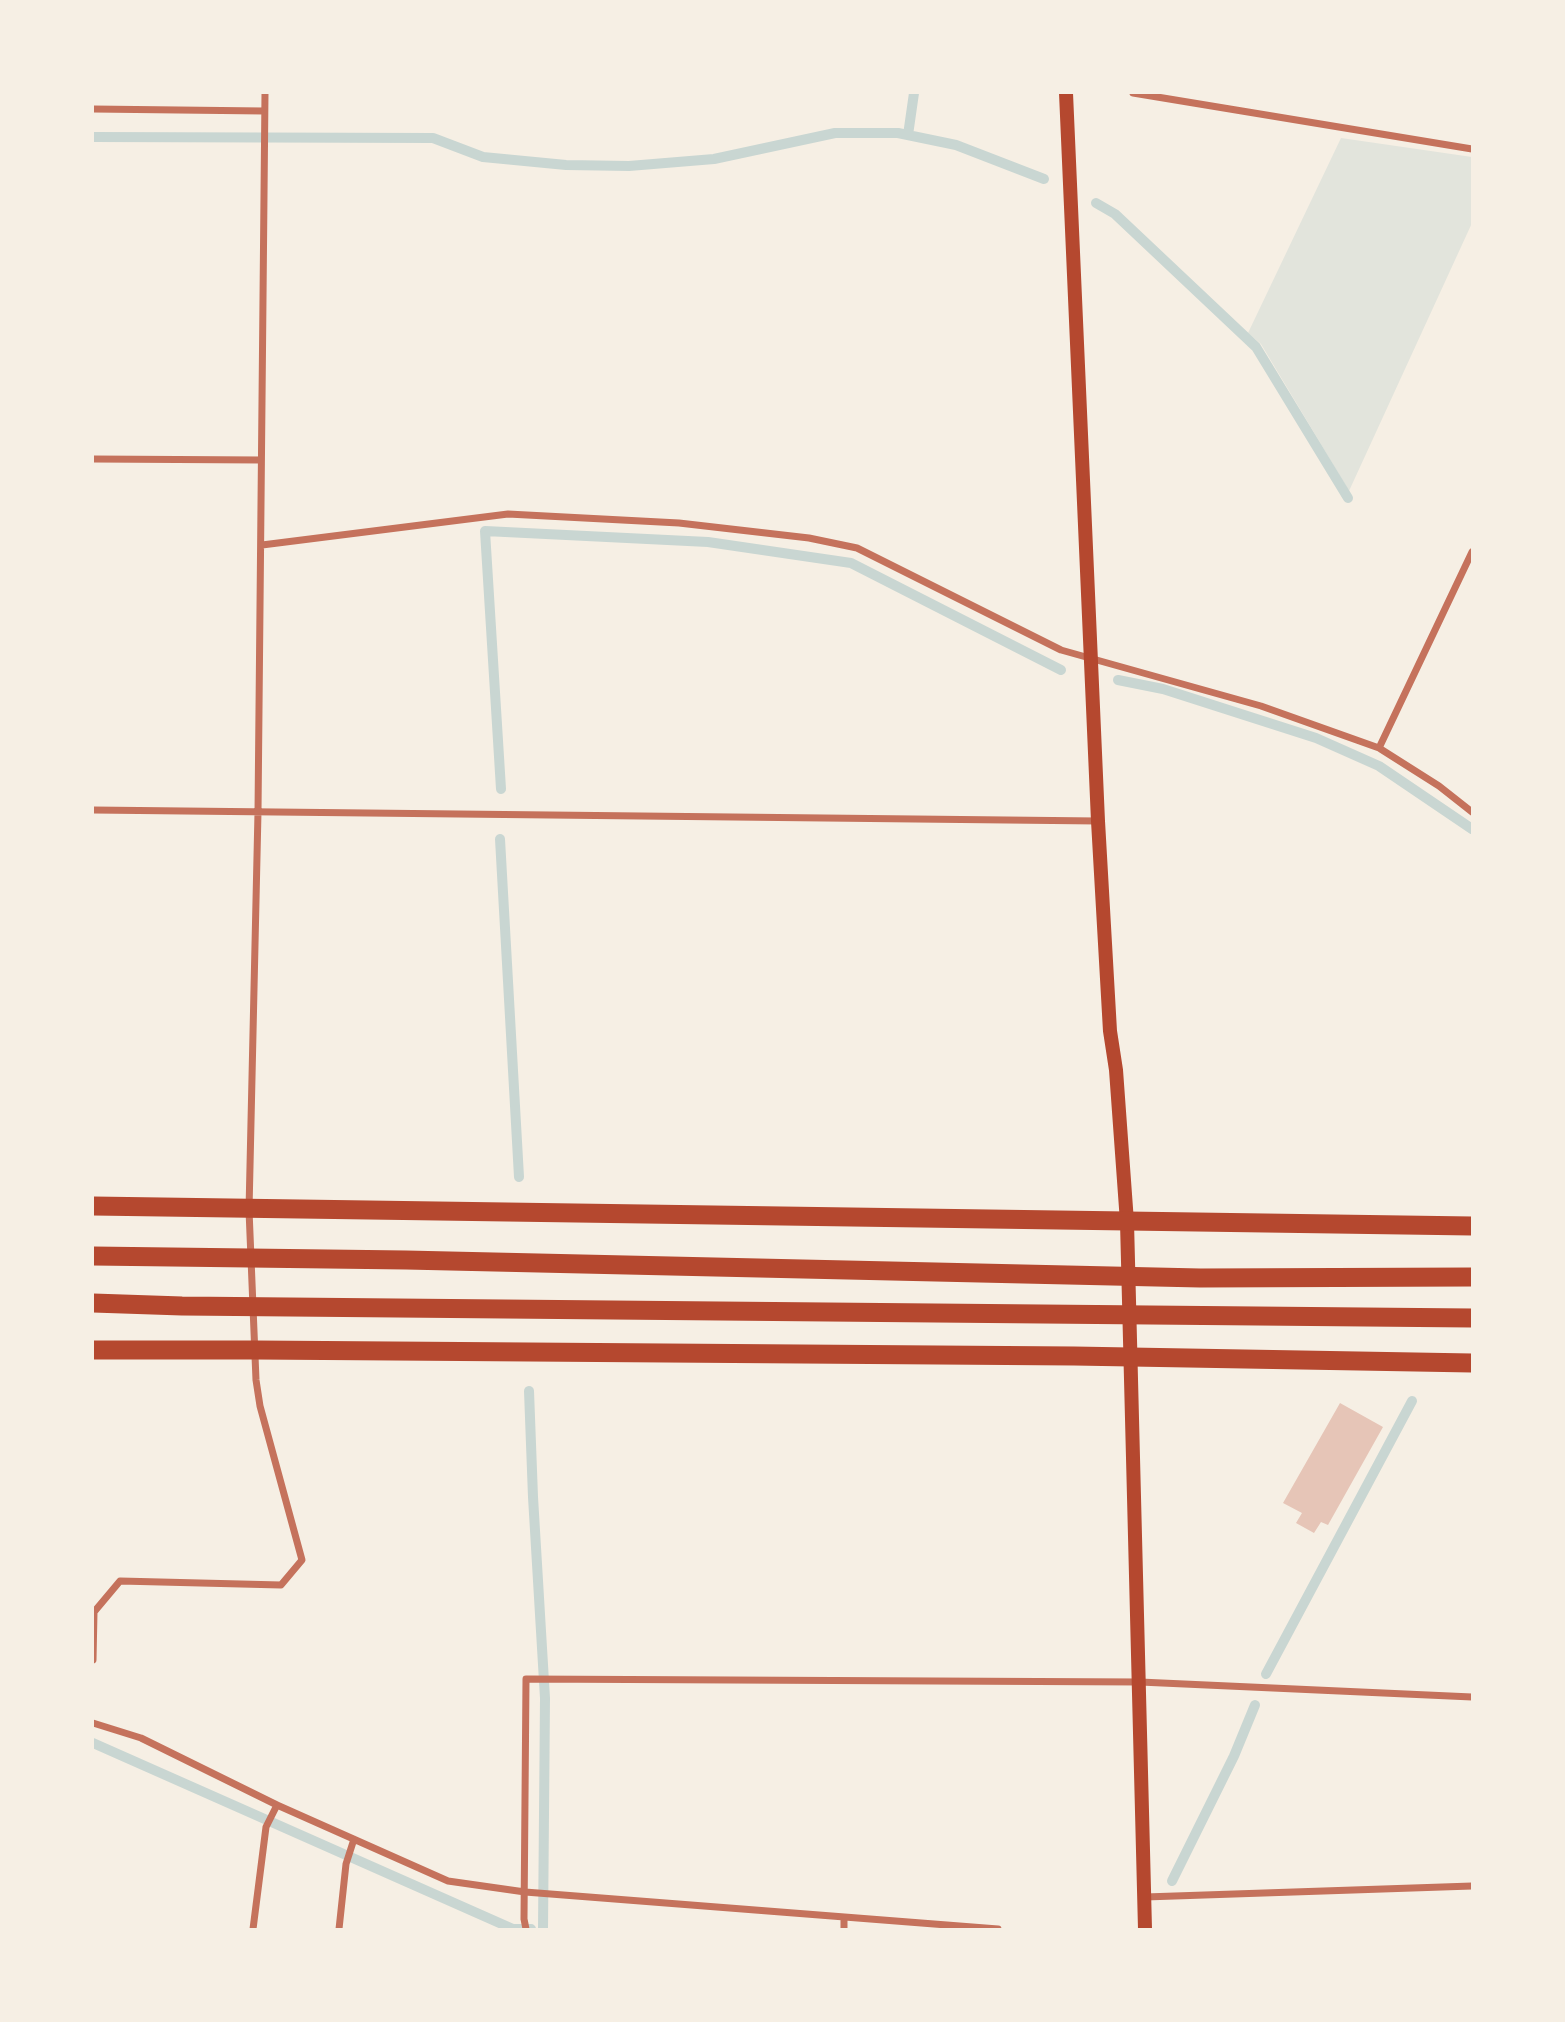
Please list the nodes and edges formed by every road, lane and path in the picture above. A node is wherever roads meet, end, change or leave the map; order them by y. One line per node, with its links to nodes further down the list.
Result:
1 (265, 93): 5 (street)
2 (1066, 93): 11 (main road)
3 (1133, 93): 6 (street)
4 (93, 109): 5 (street)
5 (264, 111): 8 (street)
6 (1472, 149)
7 (93, 459): 8 (street)
8 (261, 460): 9 (street)
9 (262, 545): 11 (street); 14 (street)
10 (1472, 552): 12 (street)
11 (1092, 660): 12 (street); 16 (main road)
12 (1379, 748): 15 (street)
13 (93, 810): 14 (street)
14 (258, 812): 16 (street); 18 (street)
15 (1472, 812)
16 (1098, 821): 19 (main road)
17 (93, 1206): 18 (highway)
18 (249, 1210): 19 (highway); 26 (street)
19 (1127, 1222): 20 (highway); 27 (main road)
20 (1472, 1226)
21 (93, 1256): 22 (highway)
22 (1472, 1277)
23 (93, 1303): 24 (highway)
24 (1472, 1318)
25 (93, 1350): 26 (highway)
26 (256, 1350): 27 (highway); 29 (street)
27 (1132, 1357): 28 (highway); 30 (main road)
28 (1472, 1363)
29 (93, 1660)
30 (1140, 1682): 31 (street); 36 (street); 37 (main road)
31 (1472, 1697)
32 (93, 1723): 33 (street)
33 (277, 1805): 34 (street); 40 (street)
34 (354, 1839): 36 (street); 41 (street)
35 (1472, 1886): 37 (street)
36 (526, 1892): 38 (street); 39 (street)
37 (1145, 1897): 44 (main road)
38 (844, 1917): 42 (street); 43 (street)
39 (526, 1926)
40 (253, 1929)
41 (339, 1929)
42 (844, 1929)
43 (998, 1929)
44 (1145, 1929)

